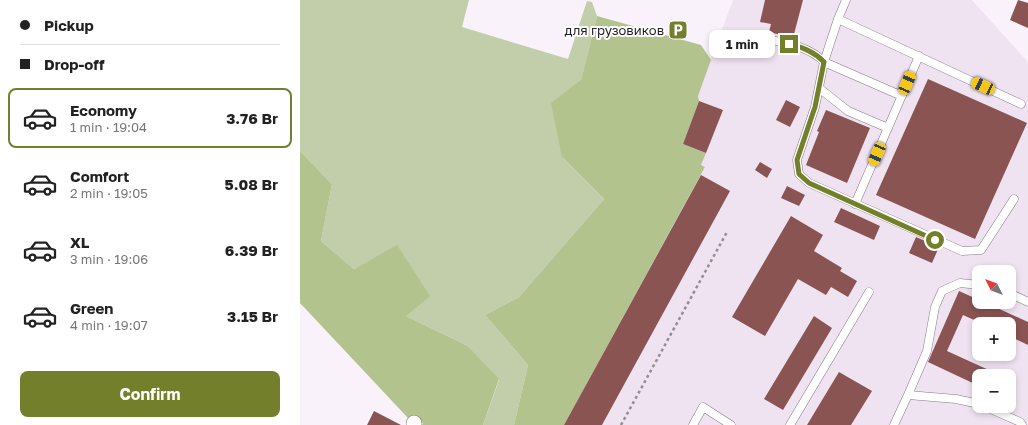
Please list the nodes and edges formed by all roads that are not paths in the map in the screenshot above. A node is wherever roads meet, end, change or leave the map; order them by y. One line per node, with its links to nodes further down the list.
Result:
1 (846, 0): 2 (lane)
2 (838, 19): 4 (lane); 5 (lane)
3 (752, 36): 5 (lane)
4 (919, 56): 7 (lane); 8 (lane)
5 (824, 62): 6 (lane); 7 (lane)
6 (819, 88): 9 (lane); 11 (lane)
7 (902, 96): 9 (lane)
8 (1021, 104)
9 (888, 128): 11 (lane)
10 (1014, 199): 11 (lane)
11 (855, 204)
12 (972, 284): 16 (lane)
13 (869, 292): 21 (lane)
14 (1016, 296): 15 (lane)
15 (1028, 302)
16 (908, 395): 17 (lane); 22 (lane)
17 (972, 402)
18 (1000, 413): 23 (lane)
19 (693, 425): 20 (lane)
20 (731, 425)
21 (790, 425)
22 (894, 425)
23 (1022, 425)

